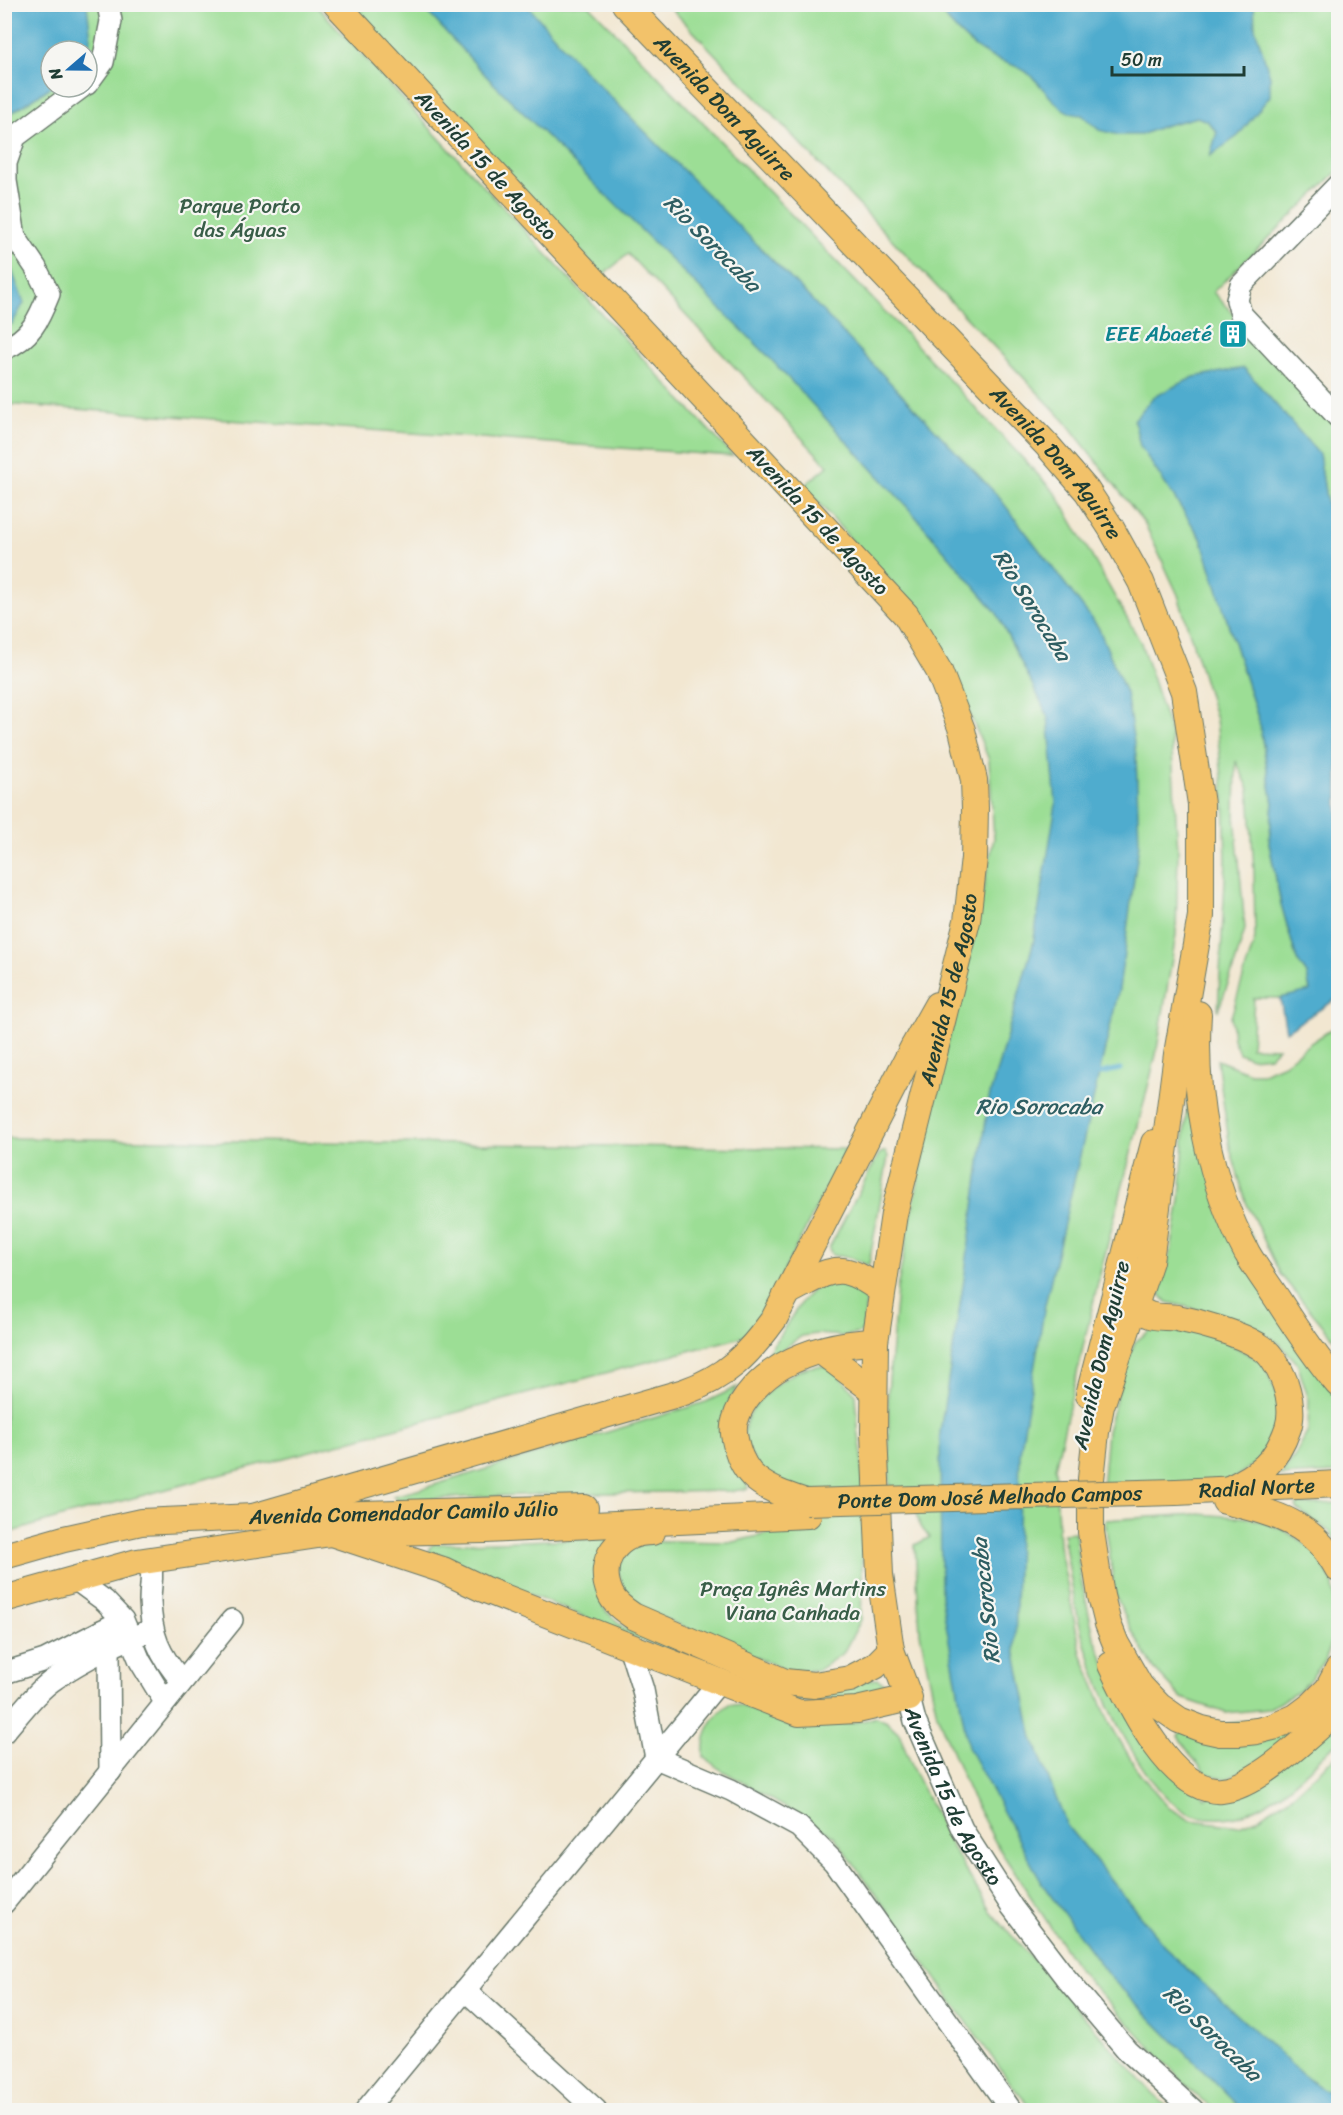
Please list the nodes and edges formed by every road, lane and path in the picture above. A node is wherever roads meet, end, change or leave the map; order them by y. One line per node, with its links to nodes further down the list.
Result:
1 (108, 4): 4 (street)
2 (336, 4): 10 (main road, Avenida 15 de Agosto)
3 (625, 4): 9 (main road, Avenida Dom Aguirre)
4 (99, 68)
5 (66, 99): 7 (street)
6 (1338, 185): 8 (street)
7 (4, 349)
8 (1338, 417)
9 (1201, 916): 11 (main road, Avenida Dom Aguirre); 20 (main road)
10 (954, 975): 13 (main road, Avenida 15 de Agosto); 14 (main road)
11 (1178, 1054): 12 (main road, Avenida Dom Aguirre); 15 (main road, Avenida Dom Aguirre)
12 (1136, 1208): 15 (main road); 49 (main road, Avenida Dom Aguirre)
13 (882, 1291): 14 (main road); 18 (main road, Avenida 15 de Agosto)
14 (788, 1292): 27 (main road)
15 (1136, 1306): 16 (main road); 17 (main road, Avenida Dom Aguirre)
16 (1177, 1318): 17 (main road); 24 (main road)
17 (1125, 1337): 42 (main road, Avenida Dom Aguirre)
18 (875, 1342): 19 (main road); 21 (main road, Avenida 15 de Agosto)
19 (821, 1351): 21 (main road); 26 (main road)
20 (1338, 1384)
21 (874, 1391): 40 (main road, Avenida 15 de Agosto)
22 (1338, 1484): 24 (main road, Radial Norte)
23 (1176, 1496): 24 (main road, Radial Norte); 26 (main road, Ponte Dom José Melhado Campos, bridge)
24 (1226, 1496): 25 (main road, Radial Norte); 32 (main road)
25 (1338, 1498)
26 (807, 1509): 27 (main road, Avenida Comendador Camilo Júlio); 28 (main road, Avenida Comendador Camilo Júlio)
27 (253, 1517): 30 (main road, Avenida Comendador Camilo Júlio)
28 (770, 1517): 29 (main road, Avenida Comendador Camilo Júlio); 43 (main road)
29 (331, 1533): 31 (main road, Avenida Comendador Camilo Júlio); 39 (main road, Avenida Comendador Camilo Júlio)
30 (4, 1556)
31 (150, 1559): 33 (main road, Avenida Comendador Camilo Júlio); 37 (street)
32 (1338, 1569)
33 (75, 1579): 34 (main road, Avenida Comendador Camilo Júlio); 36 (street)
34 (4, 1599)
35 (232, 1620): 45 (street)
36 (127, 1628): 37 (street); 38 (street); 48 (street)
37 (152, 1630): 45 (street)
38 (105, 1640): 41 (street); 52 (street)
39 (629, 1646): 46 (main road, Avenida Comendador Camilo Júlio); 51 (street)
40 (891, 1650): 43 (main road); 47 (main road, Avenida 15 de Agosto)
41 (50, 1669): 44 (street); 50 (street)
42 (1338, 1670)
43 (866, 1671): 47 (main road)
44 (4, 1673)
45 (182, 1680): 48 (street)
46 (719, 1682): 47 (main road, Avenida Comendador Camilo Júlio); 51 (street)
47 (907, 1692): 58 (street, Avenida 15 de Agosto)
48 (165, 1702): 52 (street)
49 (1338, 1710)
50 (4, 1732)
51 (656, 1758): 54 (street); 57 (street)
52 (110, 1772): 53 (street)
53 (4, 1903)
54 (465, 1990): 55 (street); 56 (street)
55 (366, 2110)
56 (596, 2110)
57 (1011, 2110)
58 (1193, 2110)

